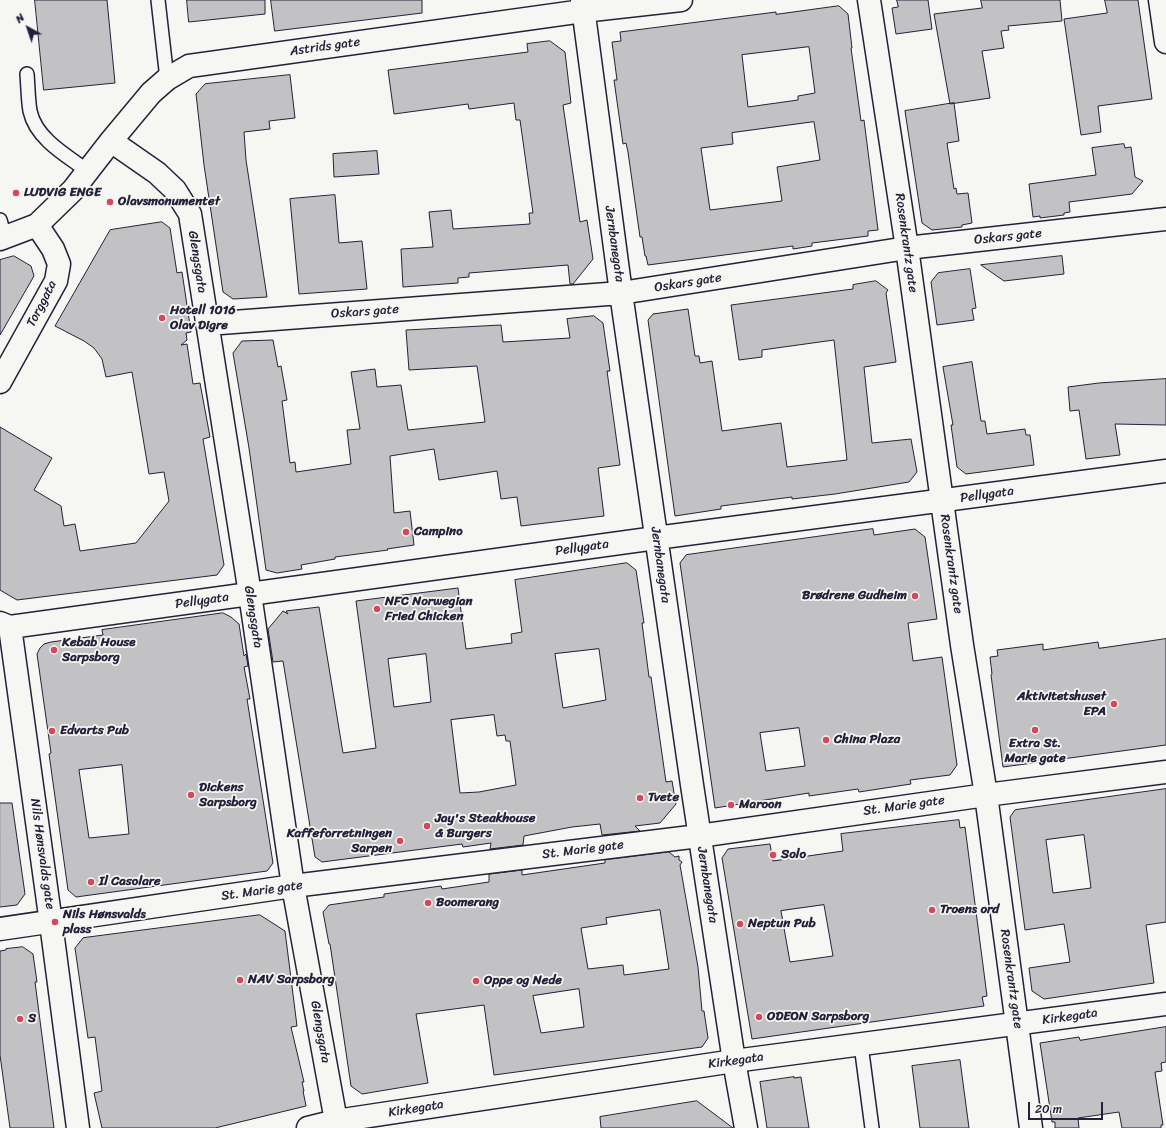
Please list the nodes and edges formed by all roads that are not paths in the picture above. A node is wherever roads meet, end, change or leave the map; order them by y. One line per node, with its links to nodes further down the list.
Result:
1 (158, 0): 8 (lane)
2 (681, 0): 5 (street, Astrids gate)
3 (869, 0): 14 (street, Rosenkrantz gate)
4 (1160, 0): 6 (street)
5 (583, 6): 8 (street, Astrids gate); 15 (street, Jernbanegata)
6 (1166, 42)
7 (27, 74): 10 (lane)
8 (167, 79): 9 (street, Astrids gate)
9 (111, 141): 10 (street, Astrids gate); 16 (street, Glengsgata)
10 (88, 171): 12 (street, Astrids gate)
11 (1166, 219): 14 (street, Oskars gate)
12 (37, 225): 13 (street); 17 (street, Torggata)
13 (2, 233)
14 (907, 248): 15 (street, Oskars gate); 19 (street, Rosenkrantz gate)
15 (621, 293): 16 (street, Oskars gate); 20 (street, Jernbanegata)
16 (207, 324): 21 (street, Glengsgata)
17 (0, 382)
18 (1166, 471): 19 (street, Pellygata)
19 (942, 501): 20 (street, Pellygata); 24 (street, Rosenkrantz gate)
20 (656, 538): 21 (street, Pellygata); 25 (street, Jernbanegata)
21 (250, 594): 22 (street, Pellygata); 26 (street, Glengsgata)
22 (5, 625): 27 (street, Nils Hønsvalds gate)
23 (1166, 772): 24 (street, St. Marie gate)
24 (986, 795): 25 (street, St. Marie gate); 30 (street, Rosenkrantz gate)
25 (699, 836): 26 (street, St. Marie gate); 32 (street, Jernbanegata)
26 (293, 886): 27 (street, St. Marie gate); 34 (street, Glengsgata)
27 (51, 922): 28 (street, St. Marie gate); 35 (street, Nils Hønsvalds gate)
28 (0, 929)
29 (1166, 1004): 30 (street, Kirkegata)
30 (1018, 1024): 31 (street, Kirkegata); 40 (street, Rosenkrantz gate)
31 (861, 1045): 32 (street, Kirkegata); 39 (lane)
32 (734, 1061): 33 (street, Kirkegata); 38 (street, Jernbanegata)
33 (424, 1108): 34 (street, Kirkegata); 37 (street)
34 (337, 1125): 36 (street, Kirkegata)
35 (78, 1128)
36 (308, 1128)
37 (408, 1128)
38 (746, 1128)
39 (872, 1128)
40 (1031, 1128)

